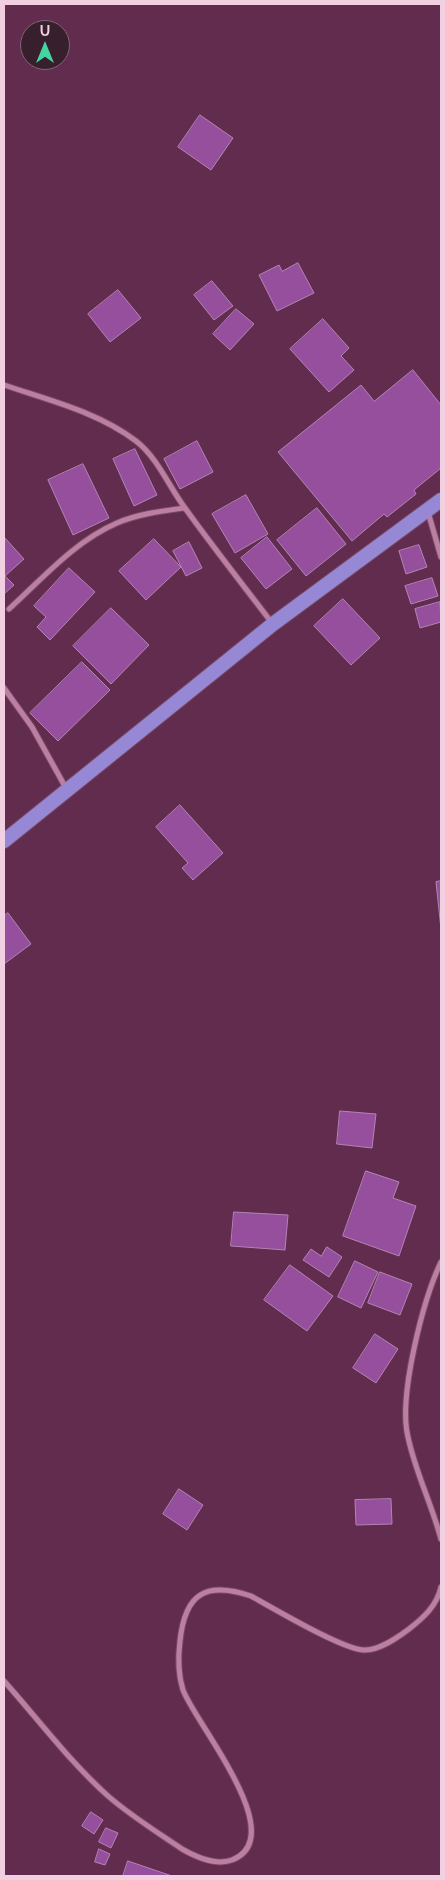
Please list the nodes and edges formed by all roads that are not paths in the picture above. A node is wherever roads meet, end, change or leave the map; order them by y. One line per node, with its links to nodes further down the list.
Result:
1 (4, 385): 3 (street)
2 (441, 500): 4 (highway)
3 (184, 508): 6 (street); 7 (street)
4 (428, 511): 5 (street); 7 (highway)
5 (441, 557)
6 (9, 610)
7 (273, 624): 9 (highway)
8 (4, 688): 9 (street)
9 (67, 790): 10 (highway)
10 (4, 841)
11 (441, 1262): 12 (street)
12 (441, 1539)
13 (441, 1588): 14 (street)
14 (4, 1681)

